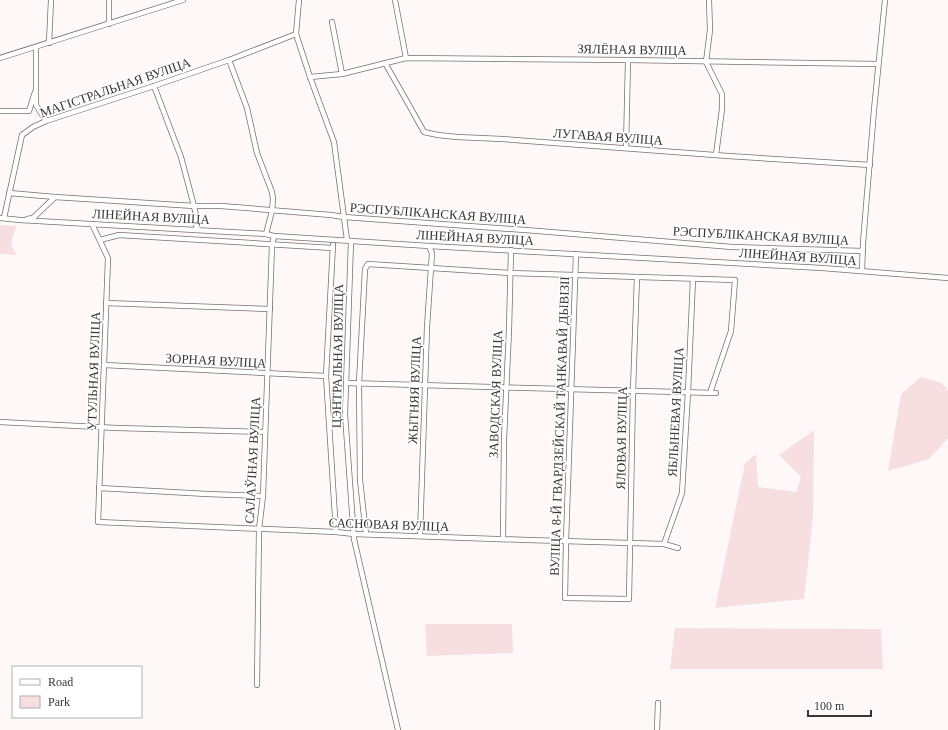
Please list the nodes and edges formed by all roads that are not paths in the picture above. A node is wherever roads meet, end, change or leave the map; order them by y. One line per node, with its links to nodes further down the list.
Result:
1 (51, 0): 11 (street)
2 (109, 0): 9 (street)
3 (183, 0): 9 (street)
4 (299, 0): 10 (street)
5 (395, 0): 14 (street)
6 (709, 0): 17 (street)
7 (885, 0): 19 (street)
8 (332, 22): 20 (street)
9 (109, 24): 11 (street)
10 (296, 34): 15 (street, МАГІСТРАЛЬНАЯ ВУЛІЦА); 21 (street, ЦЭНТРАЛЬНАЯ ВУЛІЦА)
11 (48, 43): 12 (street)
12 (36, 48): 13 (street); 23 (street)
13 (0, 58)
14 (406, 58): 16 (street, ЗЯЛЁНАЯ ВУЛІЦА); 18 (street, ЗЯЛЁНАЯ ВУЛІЦА)
15 (229, 60): 22 (street, МАГІСТРАЛЬНАЯ ВУЛІЦА); 32 (street)
16 (628, 60): 17 (street, ЗЯЛЁНАЯ ВУЛІЦА); 26 (street)
17 (706, 62): 19 (street, ЗЯЛЁНАЯ ВУЛІЦА); 27 (street)
18 (385, 63): 20 (street, ЗЯЛЁНАЯ ВУЛІЦА); 26 (street, ЛУГАВАЯ ВУЛІЦА)
19 (878, 64): 28 (street)
20 (342, 74): 21 (street, ЗЯЛЁНАЯ ВУЛІЦА)
21 (310, 77): 33 (street, ЦЭНТРАЛЬНАЯ ВУЛІЦА)
22 (154, 86): 25 (street, МАГІСТРАЛЬНАЯ ВУЛІЦА); 31 (street)
23 (36, 88): 24 (street); 25 (street)
24 (0, 111)
25 (46, 121): 29 (street, МАГІСТРАЛЬНАЯ ВУЛІЦА)
26 (626, 148): 27 (street, ЛУГАВАЯ ВУЛІЦА)
27 (716, 154): 28 (street, ЛУГАВАЯ ВУЛІЦА)
28 (870, 165): 46 (street)
29 (9, 193): 30 (street, РЭСПУБЛІКАНСКАЯ ВУЛІЦА); 34 (street, МАГІСТРАЛЬНАЯ ВУЛІЦА)
30 (55, 197): 31 (street, РЭСПУБЛІКАНСКАЯ ВУЛІЦА); 35 (street)
31 (194, 206): 32 (street, РЭСПУБЛІКАНСКАЯ ВУЛІЦА); 37 (street)
32 (272, 211): 33 (street, РЭСПУБЛІКАНСКАЯ ВУЛІЦА); 38 (street)
33 (344, 217): 41 (street, ЦЭНТРАЛЬНАЯ ВУЛІЦА); 46 (street, РЭСПУБЛІКАНСКАЯ ВУЛІЦА)
34 (2, 218): 35 (street, ЛІНЕЙНАЯ ВУЛІЦА)
35 (20, 220): 36 (street, ЛІНЕЙНАЯ ВУЛІЦА)
36 (92, 224): 37 (street, ЛІНЕЙНАЯ ВУЛІЦА); 40 (street, УТУЛЬНАЯ ВУЛІЦА)
37 (196, 230): 38 (street, ЛІНЕЙНАЯ ВУЛІЦА)
38 (266, 234): 39 (street, ЛІНЕЙНАЯ ВУЛІЦА)
39 (274, 236): 41 (street, ЛІНЕЙНАЯ ВУЛІЦА); 42 (street, САЛАЎІНАЯ ВУЛІЦА)
40 (100, 240): 42 (street, ЛІНЕЙНАЯ ВУЛІЦА); 55 (street, УТУЛЬНАЯ ВУЛІЦА)
41 (349, 241): 43 (street, ЛІНЕЙНАЯ ВУЛІЦА); 60 (street, ЦЭНТРАЛЬНАЯ ВУЛІЦА)
42 (272, 245): 44 (street, ЛІНЕЙНАЯ ВУЛІЦА); 56 (street, САЛАЎІНАЯ ВУЛІЦА)
43 (429, 246): 45 (street, ЛІНЕЙНАЯ ВУЛІЦА); 48 (street, ЖЫТНЯЯ ВУЛІЦА)
44 (332, 247): 59 (street, ЦЭНТРАЛЬНАЯ ВУЛІЦА)
45 (511, 250): 47 (street, ЛІНЕЙНАЯ ВУЛІЦА); 50 (street, ЗАВОДСКАЯ ВУЛІЦА)
46 (863, 251): 49 (street)
47 (576, 254): 49 (street, ЛІНЕЙНАЯ ВУЛІЦА); 51 (street, ВУЛІЦА 8-Й ГВАРДЗЕЙСКАЙ ТАНКАВАЙ ДЫВІЗІІ)
48 (431, 268): 50 (street); 61 (street); 62 (street, ЖЫТНЯЯ ВУЛІЦА)
49 (862, 271): 53 (street, ЛІНЕЙНАЯ ВУЛІЦА)
50 (510, 273): 51 (street); 63 (street, ЗАВОДСКАЯ ВУЛІЦА)
51 (575, 275): 52 (street); 64 (street, ВУЛІЦА 8-Й ГВАРДЗЕЙСКАЙ ТАНКАВАЙ ДЫВІЗІІ)
52 (637, 277): 54 (street); 65 (street, ЯЛОВАЯ ВУЛІЦА)
53 (948, 278)
54 (693, 279): 66 (street, ЯБЛЫНЕВАЯ ВУЛІЦА); 67 (street)
55 (106, 303): 56 (street); 57 (street, УТУЛЬНАЯ ВУЛІЦА)
56 (270, 309): 58 (street, САЛАЎІНАЯ ВУЛІЦА)
57 (104, 365): 58 (street, ЗОРНАЯ ВУЛІЦА); 70 (street, УТУЛЬНАЯ ВУЛІЦА)
58 (267, 373): 59 (street, ЗОРНАЯ ВУЛІЦА); 71 (street, САЛАЎІНАЯ ВУЛІЦА)
59 (326, 376): 76 (street, ЦЭНТРАЛЬНАЯ ВУЛІЦА)
60 (346, 383): 61 (street); 77 (street, ЦЭНТРАЛЬНАЯ ВУЛІЦА)
61 (359, 383): 62 (street); 78 (street)
62 (426, 385): 63 (street); 79 (street, ЖЫТНЯЯ ВУЛІЦА)
63 (506, 387): 64 (street); 80 (street, ЗАВОДСКАЯ ВУЛІЦА)
64 (572, 389): 65 (street); 81 (street, ВУЛІЦА 8-Й ГВАРДЗЕЙСКАЙ ТАНКАВАЙ ДЫВІЗІІ)
65 (633, 391): 66 (street); 82 (street, ЯЛОВАЯ ВУЛІЦА)
66 (688, 392): 67 (street); 83 (street, ЯБЛЫНЕВАЯ ВУЛІЦА)
67 (710, 393): 68 (street)
68 (716, 393)
69 (0, 422): 70 (street)
70 (102, 427): 71 (street); 72 (street, УТУЛЬНАЯ ВУЛІЦА)
71 (265, 432): 73 (street, САЛАЎІНАЯ ВУЛІЦА)
72 (100, 488): 73 (street); 74 (street, УТУЛЬНАЯ ВУЛІЦА)
73 (263, 496): 75 (street, САЛАЎІНАЯ ВУЛІЦА)
74 (98, 522): 75 (street, САСНОВАЯ ВУЛІЦА)
75 (259, 529): 76 (street, САСНОВАЯ ВУЛІЦА); 86 (street, САЛАЎІНАЯ ВУЛІЦА)
76 (336, 532): 77 (street, САСНОВАЯ ВУЛІЦА)
77 (354, 534): 78 (street, САСНОВАЯ ВУЛІЦА); 88 (street, ЦЭНТРАЛЬНАЯ ВУЛІЦА)
78 (366, 534): 79 (street, САСНОВАЯ ВУЛІЦА)
79 (420, 536): 80 (street, САСНОВАЯ ВУЛІЦА)
80 (503, 539): 81 (street, САСНОВАЯ ВУЛІЦА)
81 (566, 541): 82 (street, САСНОВАЯ ВУЛІЦА); 85 (street, ВУЛІЦА 8-Й ГВАРДЗЕЙСКАЙ ТАНКАВАЙ ДЫВІЗІІ)
82 (629, 543): 83 (street, САСНОВАЯ ВУЛІЦА); 85 (street, ЯЛОВАЯ ВУЛІЦА)
83 (664, 544): 84 (street, САСНОВАЯ ВУЛІЦА)
84 (678, 548)
85 (629, 599)
86 (257, 686)
87 (658, 703): 89 (street)
88 (398, 730)
89 (657, 730)

